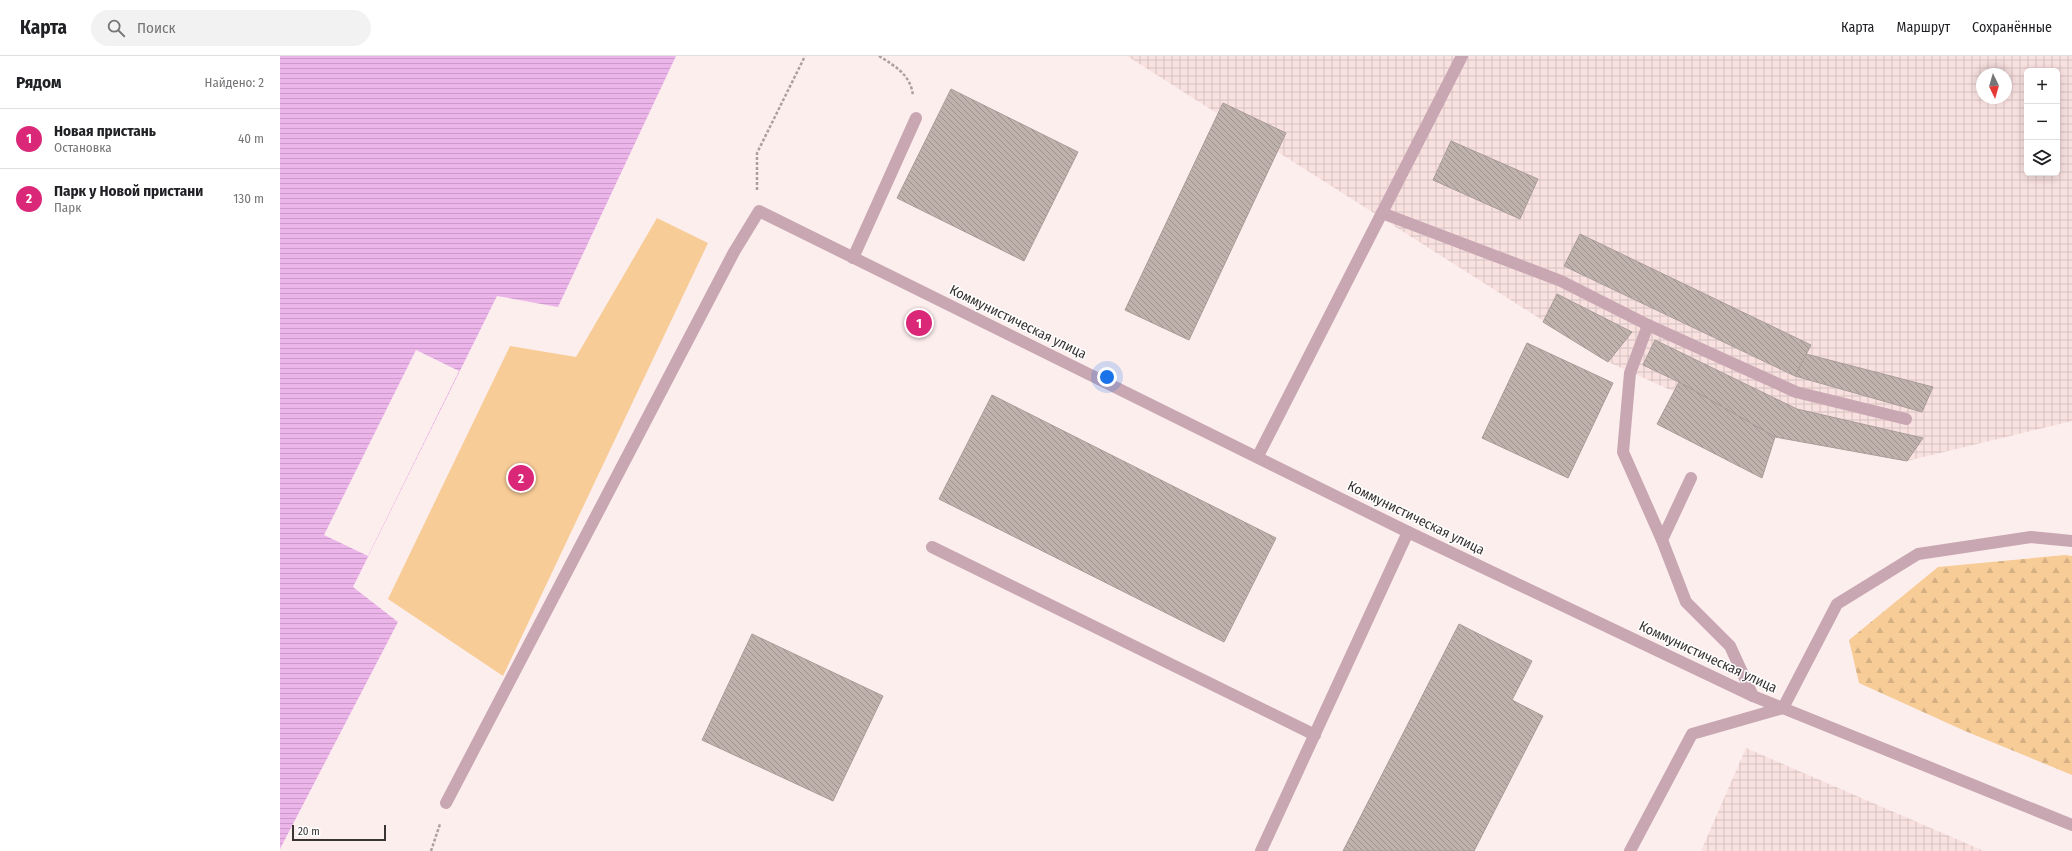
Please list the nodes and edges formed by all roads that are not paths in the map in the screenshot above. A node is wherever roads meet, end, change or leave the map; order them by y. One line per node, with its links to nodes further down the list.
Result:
1 (1462, 56): 3 (street)
2 (916, 118): 4 (street)
3 (1382, 213): 5 (street); 7 (street)
4 (853, 258): 7 (street, Коммунистическая улица); 16 (street, Коммунистическая улица)
5 (1648, 325): 6 (street); 10 (street)
6 (1906, 419)
7 (1258, 456): 9 (street, Коммунистическая улица)
8 (1692, 478): 10 (street)
9 (1408, 532): 13 (street, Коммунистическая улица); 15 (street)
10 (1662, 540): 13 (street)
11 (2072, 541): 14 (street)
12 (932, 547): 15 (street)
13 (1753, 696): 14 (street, Коммунистическая улица)
14 (1783, 708): 17 (street, Коммунистическая улица); 19 (street)
15 (1315, 735): 18 (street)
16 (446, 803)
17 (2072, 825)
18 (1261, 851)
19 (1630, 851)

